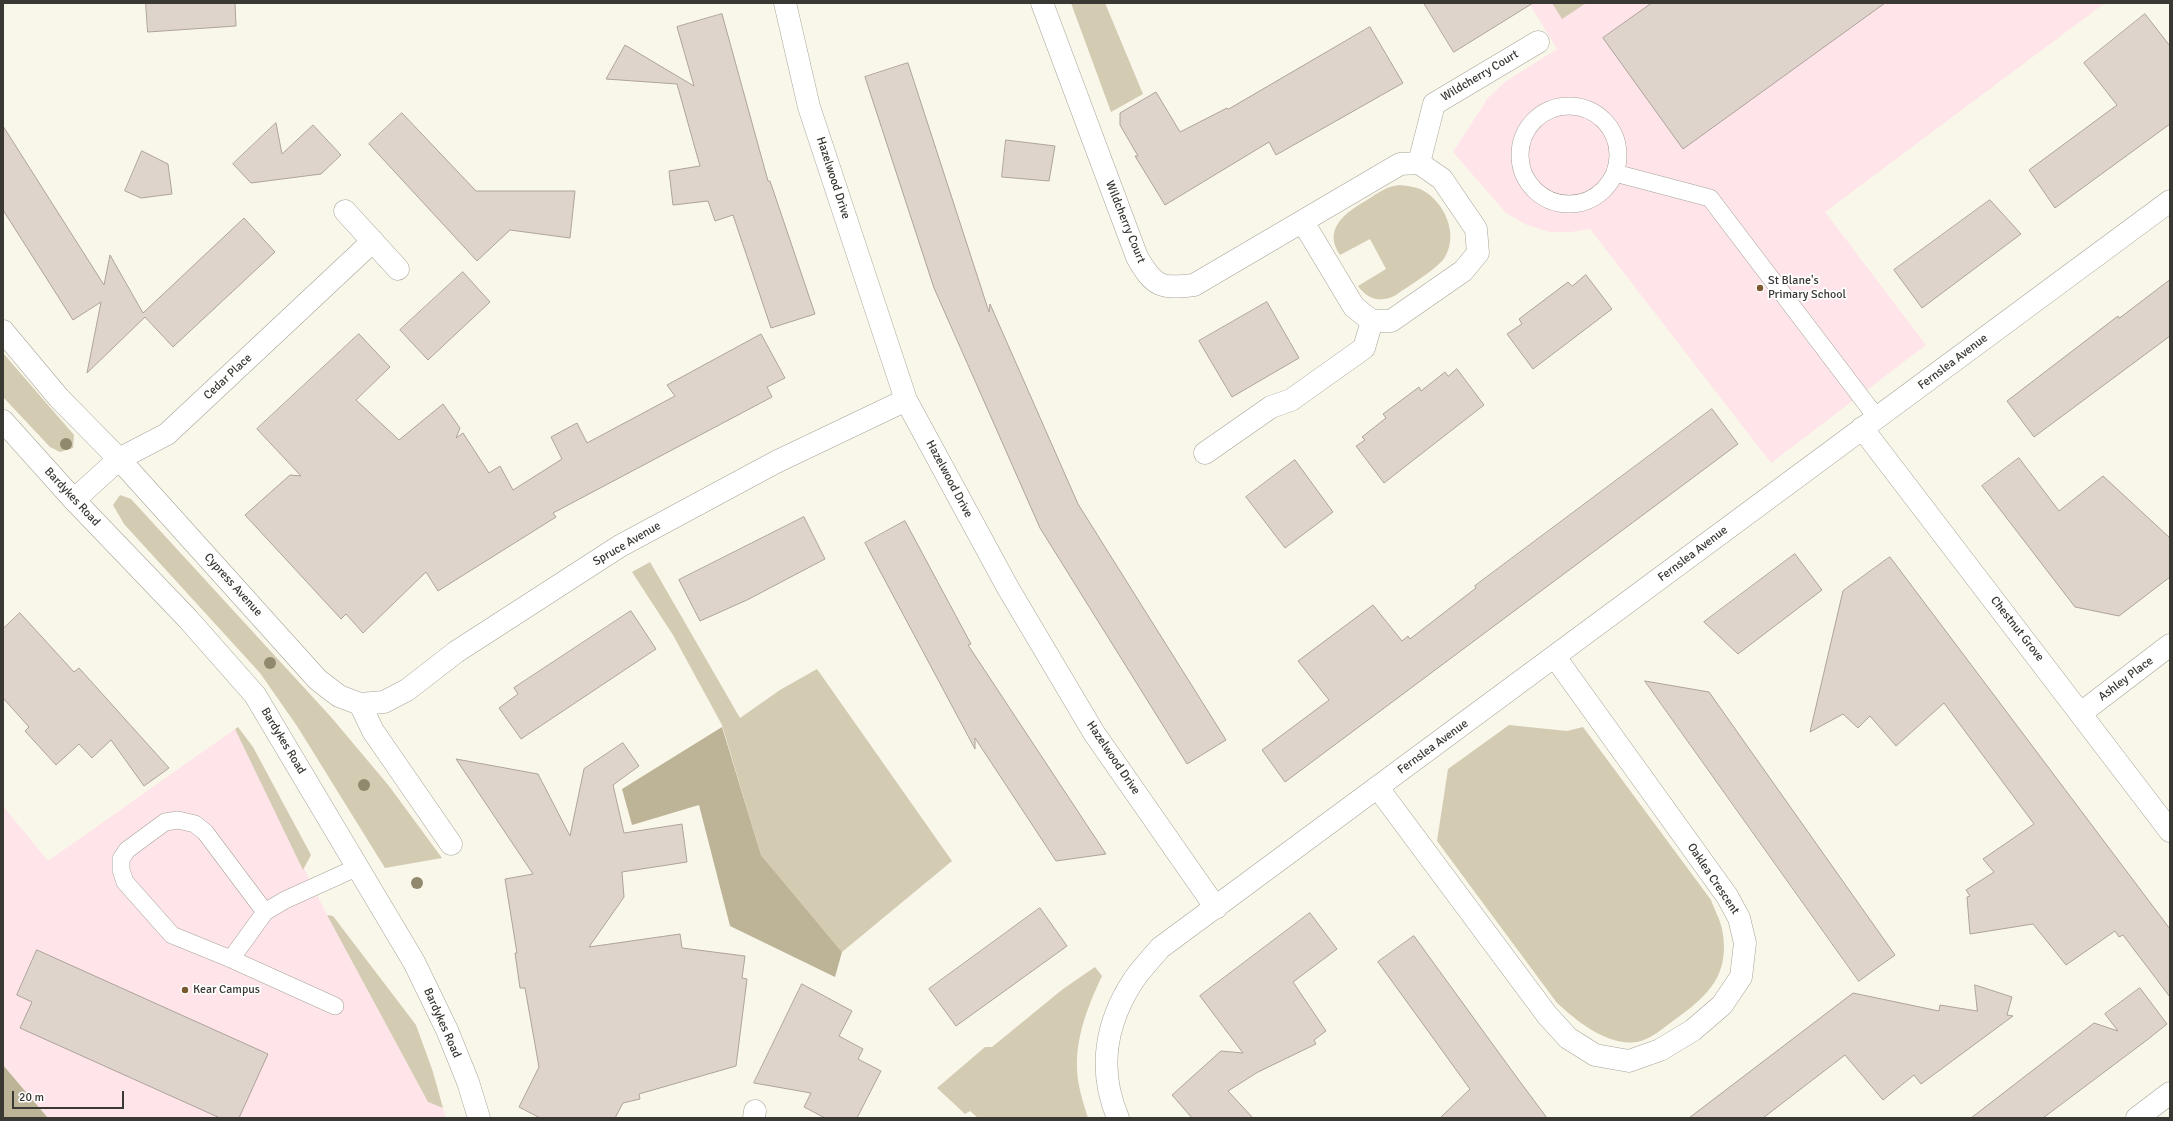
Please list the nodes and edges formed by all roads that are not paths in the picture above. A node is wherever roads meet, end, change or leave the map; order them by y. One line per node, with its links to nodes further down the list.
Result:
1 (785, 3): 13 (street, Hazelwood Drive)
2 (1042, 3): 8 (street, Wildcherry Court)
3 (1538, 42): 4 (street, Wildcherry Court)
4 (1419, 163): 8 (street, Wildcherry Court); 11 (street)
5 (1615, 173): 5 (lane); 15 (lane)
6 (2170, 201): 15 (street, Fernslea Avenue)
7 (345, 211): 9 (street)
8 (1303, 222): 11 (street)
9 (373, 241): 10 (street); 17 (street, Cedar Place)
10 (398, 269)
11 (1372, 321): 16 (street)
12 (3, 331): 17 (street, Cypress Avenue)
13 (906, 400): 21 (street, Spruce Avenue); 27 (street, Hazelwood Drive)
14 (3, 421): 18 (street, Bardykes Road)
15 (1870, 423): 20 (street, Fernslea Avenue); 22 (street, Chestnut Grove)
16 (1205, 453)
17 (119, 459): 18 (street, Cedar Place); 21 (street, Cypress Avenue)
18 (74, 500): 26 (street, Bardykes Road)
19 (2170, 645): 22 (street, Ashley Place)
20 (1555, 657): 23 (street, Fernslea Avenue); 23 (street, Oaklea Crescent)
21 (360, 704): 25 (street)
22 (2081, 713): 24 (street, Chestnut Grove)
23 (1378, 788): 27 (street, Fernslea Avenue)
24 (2170, 832)
25 (451, 844)
26 (358, 867): 28 (lane); 32 (street, Bardykes Road)
27 (1216, 908): 33 (street, Fernslea Avenue)
28 (265, 912): 29 (lane); 29 (lane)
29 (232, 959): 30 (lane)
30 (335, 1006)
31 (2170, 1093): 34 (street)
32 (480, 1118)
33 (1118, 1118)
34 (2137, 1118)

